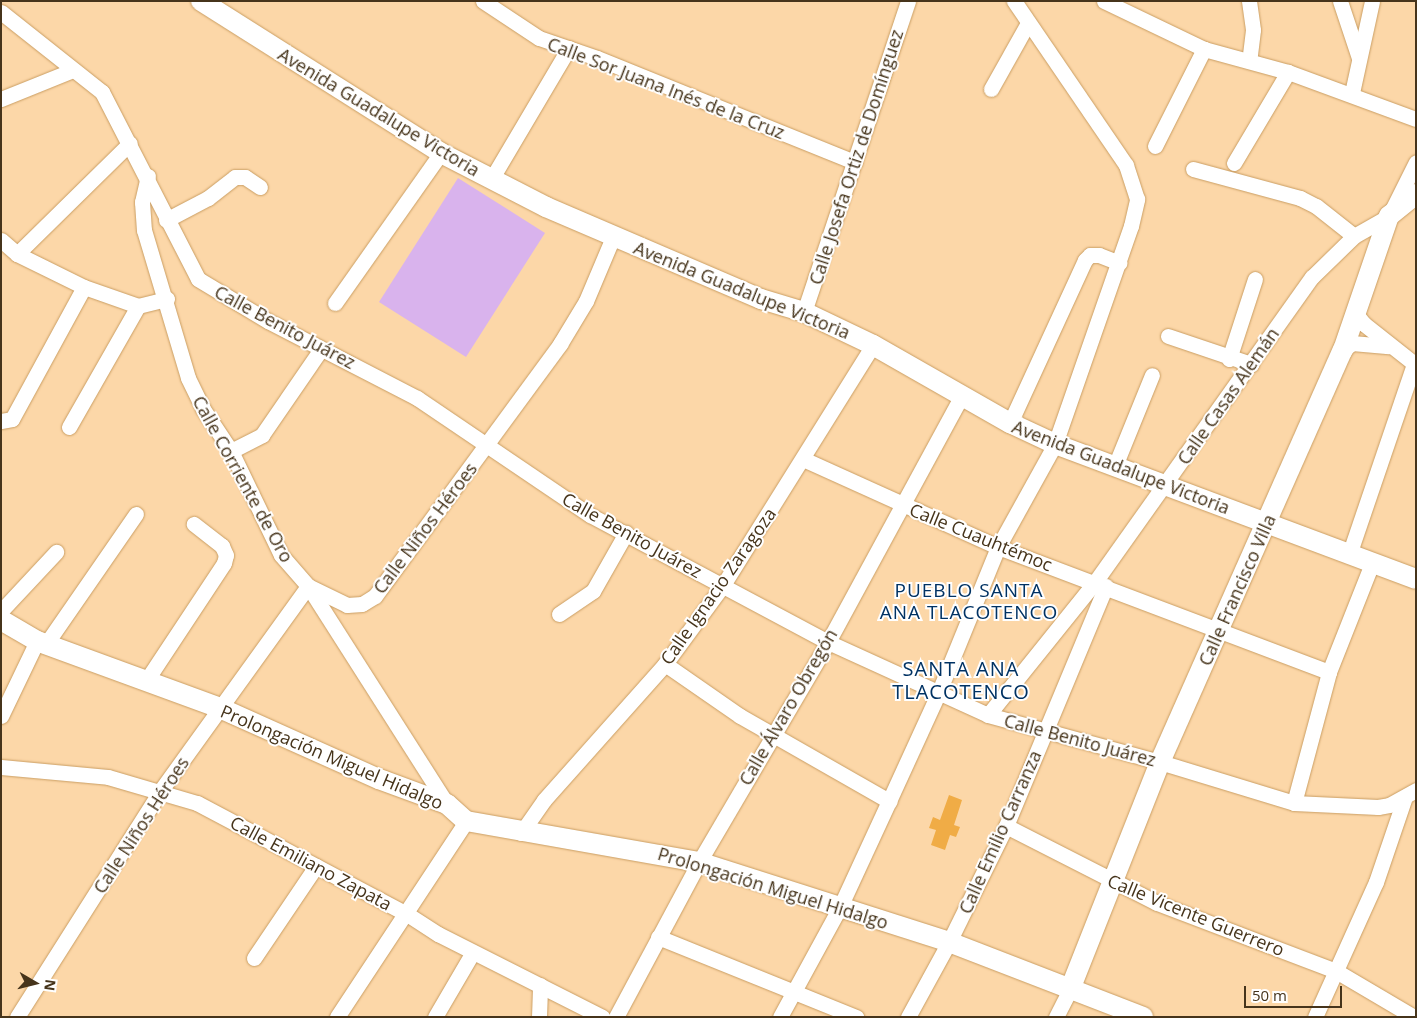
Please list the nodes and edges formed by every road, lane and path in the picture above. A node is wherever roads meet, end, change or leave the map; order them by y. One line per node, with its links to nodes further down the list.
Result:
1 (201, 1): 23 (street, Avenida Guadalupe Victoria)
2 (483, 1): 11 (street, Calle Sor Juana Inés de la Cruz)
3 (908, 1): 24 (street, Calle Josefa Ortiz de Domínguez)
4 (1014, 1): 10 (street)
5 (1104, 1): 12 (street)
6 (1249, 1): 14 (street)
7 (1340, 1): 13 (street)
8 (1372, 1): 13 (street)
9 (1, 12): 15 (street, Calle Benito Juárez)
10 (1028, 23): 17 (street); 38 (street)
11 (569, 48): 24 (street, Calle Sor Juana Inés de la Cruz); 29 (street)
12 (1204, 49): 14 (street); 22 (street)
13 (1359, 60): 18 (street)
14 (1249, 61): 16 (street)
15 (73, 70): 19 (street); 21 (street, Calle Benito Juárez)
16 (1288, 72): 18 (street); 26 (street)
17 (991, 89)
18 (1352, 93): 20 (street)
19 (1, 99)
20 (1416, 119)
21 (130, 143): 28 (street, Calle Benito Juárez); 37 (street)
22 (1155, 146)
23 (441, 153): 29 (street, Avenida Guadalupe Victoria); 42 (street)
24 (855, 162): 44 (street, Calle Josefa Ortiz de Domínguez)
25 (1416, 162): 32 (street, Calle Francisco Villa)
26 (1234, 163)
27 (1193, 169): 34 (street)
28 (148, 176): 33 (street, Calle Benito Juárez); 41 (street, Calle Corriente de Oro)
29 (492, 178): 35 (street, Avenida Guadalupe Victoria)
30 (260, 187): 33 (street)
31 (1416, 194): 32 (street, Calle Casas Alemán)
32 (1389, 216): 34 (street, Calle Casas Alemán); 45 (street, Calle Francisco Villa)
33 (166, 220): 49 (street, Calle Benito Juárez)
34 (1354, 236): 52 (street, Calle Casas Alemán)
35 (614, 237): 44 (street, Avenida Guadalupe Victoria); 60 (street, Calle Niños Héroes)
36 (1, 240): 37 (street)
37 (17, 254): 40 (street)
38 (1120, 263): 57 (street); 59 (street)
39 (1255, 279): 51 (street)
40 (84, 287): 43 (street); 56 (street)
41 (167, 299): 43 (street); 61 (street, Calle Corriente de Oro)
42 (335, 303)
43 (138, 306): 58 (street)
44 (804, 312): 47 (street, Avenida Guadalupe Victoria)
45 (1356, 314): 48 (street); 50 (street, Calle Francisco Villa)
46 (1168, 336): 51 (street)
47 (872, 345): 55 (street, Avenida Guadalupe Victoria); 62 (street, Calle Ignacio Zaragoza)
48 (1392, 347): 50 (street); 53 (street)
49 (321, 349): 60 (street, Calle Benito Juárez); 61 (street)
50 (1343, 350): 68 (street, Calle Francisco Villa)
51 (1230, 359): 52 (street)
52 (1252, 364): 64 (street, Calle Casas Alemán)
53 (1415, 365): 72 (street)
54 (1152, 375): 63 (street)
55 (961, 397): 57 (street, Avenida Guadalupe Victoria); 65 (street, Calle Álvaro Obregón)
56 (1, 422)
57 (1010, 424): 59 (street, Avenida Guadalupe Victoria)
58 (69, 427)
59 (1055, 444): 63 (street, Avenida Guadalupe Victoria); 70 (street)
60 (486, 448): 69 (street, Calle Benito Juárez); 77 (street, Calle Niños Héroes)
61 (231, 451): 77 (street, Calle Corriente de Oro)
62 (803, 459): 65 (street, Calle Cuauhtémoc); 76 (street, Calle Ignacio Zaragoza)
63 (1115, 466): 64 (street, Avenida Guadalupe Victoria)
64 (1165, 484): 68 (street, Avenida Guadalupe Victoria); 75 (street, Calle Casas Alemán)
65 (901, 505): 70 (street, Calle Cuauhtémoc); 83 (street, Calle Álvaro Obregón)
66 (136, 514): 82 (street)
67 (194, 524): 86 (street)
68 (1266, 524): 72 (street, Avenida Guadalupe Victoria); 81 (street, Calle Francisco Villa)
69 (626, 534): 76 (street, Calle Benito Juárez); 79 (street)
70 (998, 547): 75 (street, Calle Cuauhtémoc); 87 (street)
71 (56, 552): 78 (street)
72 (1350, 552): 73 (street, Avenida Guadalupe Victoria)
73 (1373, 561): 74 (street, Avenida Guadalupe Victoria); 85 (street)
74 (1416, 579)
75 (1100, 584): 81 (street, Calle Cuauhtémoc); 89 (street, Calle Casas Alemán); 92 (street, Calle Emilio Carranza)
76 (723, 585): 83 (street, Calle Benito Juárez); 84 (street, Calle Ignacio Zaragoza)
77 (308, 586): 88 (street, Calle Niños Héroes); 99 (street, Calle Corriente de Oro)
78 (1, 611)
79 (558, 614)
80 (1, 620): 82 (street, Prolongación Miguel Hidalgo)
81 (1218, 631): 85 (street, Calle Cuauhtémoc); 93 (street, Calle Francisco Villa)
82 (42, 642): 86 (street, Prolongación Miguel Hidalgo); 90 (street)
83 (828, 642): 87 (street, Calle Benito Juárez); 91 (street, Calle Álvaro Obregón)
84 (665, 664): 91 (street); 102 (street, Calle Ignacio Zaragoza)
85 (1329, 672): 98 (street)
86 (146, 681): 88 (street, Prolongación Miguel Hidalgo)
87 (938, 694): 89 (street, Calle Benito Juárez); 97 (street)
88 (220, 708): 95 (street, Calle Niños Héroes); 99 (street, Prolongación Miguel Hidalgo)
89 (988, 715): 92 (street, Calle Benito Juárez)
90 (1, 716)
91 (773, 732): 97 (street); 103 (street, Calle Álvaro Obregón)
92 (1045, 732): 93 (street, Calle Benito Juárez); 101 (street, Calle Emilio Carranza)
93 (1160, 762): 98 (street, Calle Benito Juárez); 105 (street, Calle Francisco Villa)
94 (1, 767): 95 (street, Calle Emiliano Zapata)
95 (161, 790): 104 (street, Calle Emiliano Zapata); 116 (street, Calle Niños Héroes)
96 (1410, 794): 98 (street, Calle Benito Juárez); 112 (street)
97 (890, 801): 106 (street)
98 (1294, 803)
99 (447, 804): 100 (street, Prolongación Miguel Hidalgo)
100 (466, 821): 102 (street, Prolongación Miguel Hidalgo); 107 (street)
101 (1006, 826): 105 (street, Calle Vicente Guerrero); 109 (street, Calle Emilio Carranza)
102 (521, 832): 103 (street, Prolongación Miguel Hidalgo)
103 (699, 862): 106 (street, Prolongación Miguel Hidalgo); 108 (street, Calle Álvaro Obregón)
104 (316, 866): 107 (street, Calle Emiliano Zapata); 111 (street)
105 (1112, 882): 112 (street, Calle Vicente Guerrero); 114 (street, Calle Francisco Villa)
106 (840, 907): 109 (street, Prolongación Miguel Hidalgo); 115 (street)
107 (408, 914): 110 (street, Calle Emiliano Zapata); 117 (street)
108 (658, 937): 115 (street); 121 (street, Calle Álvaro Obregón)
109 (949, 942): 114 (street, Prolongación Miguel Hidalgo); 124 (street, Calle Emilio Carranza)
110 (474, 952): 113 (street, Calle Emiliano Zapata); 118 (street)
111 (254, 958)
112 (1336, 971): 127 (street); 128 (street, Calle Vicente Guerrero)
113 (540, 985): 119 (street); 120 (street, Calle Emiliano Zapata)
114 (1071, 987): 125 (street, Calle Francisco Villa); 126 (street, Prolongación Miguel Hidalgo)
115 (796, 992): 122 (street); 123 (street)
116 (17, 1017)
117 (337, 1017)
118 (435, 1017)
119 (539, 1017)
120 (602, 1017)
121 (616, 1017)
122 (780, 1017)
123 (856, 1017)
124 (908, 1017)
125 (1056, 1017)
126 (1143, 1017)
127 (1315, 1017)
128 (1414, 1017)

